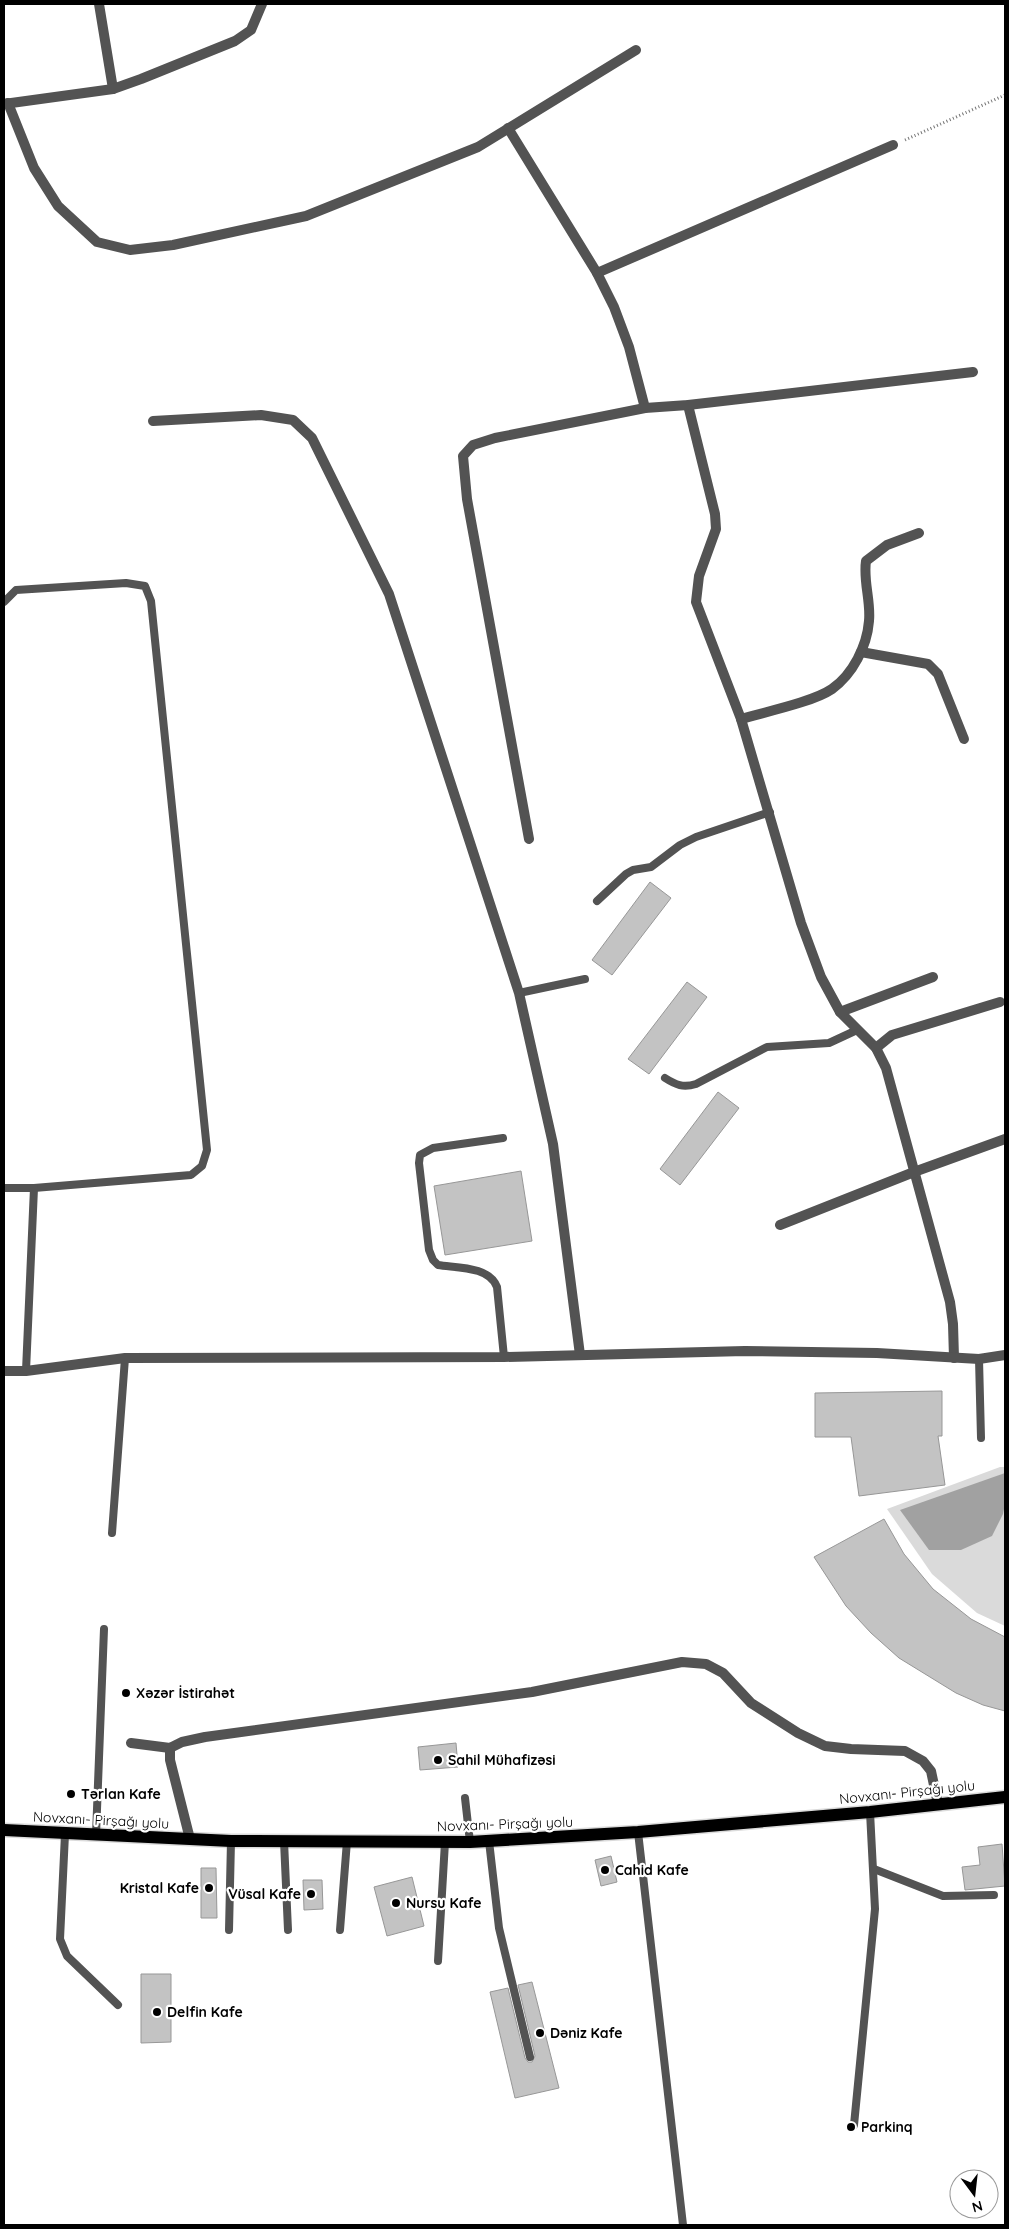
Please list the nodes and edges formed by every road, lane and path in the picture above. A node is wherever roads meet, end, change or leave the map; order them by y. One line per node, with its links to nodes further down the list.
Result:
1 (99, 4): 4 (street)
2 (262, 4): 4 (street)
3 (636, 50): 7 (street)
4 (113, 89): 6 (street)
5 (1005, 95): 8 (path)
6 (6, 103): 7 (street)
7 (508, 128): 9 (street)
8 (893, 145): 9 (street)
9 (597, 273): 12 (street)
10 (974, 372): 11 (street)
11 (688, 405): 12 (street); 17 (street)
12 (645, 408): 20 (street)
13 (152, 421): 24 (street)
14 (919, 533): 16 (street)
15 (4, 602): 34 (lane)
16 (861, 652): 17 (street); 18 (street)
17 (742, 719): 19 (street)
18 (964, 738)
19 (770, 812): 21 (lane); 26 (street)
20 (529, 839)
21 (598, 901)
22 (933, 976): 26 (street)
23 (585, 979): 24 (lane)
24 (519, 993): 36 (street)
25 (1000, 1002): 28 (street)
26 (840, 1012): 27 (street)
27 (858, 1030): 28 (street); 29 (lane)
28 (876, 1048): 32 (street)
29 (665, 1078)
30 (503, 1138): 38 (lane)
31 (1005, 1139): 32 (street)
32 (914, 1172): 35 (street); 40 (street)
33 (4, 1188): 34 (lane)
34 (34, 1188): 43 (lane)
35 (780, 1225)
36 (580, 1355): 38 (street); 40 (street)
37 (1005, 1355): 41 (street)
38 (504, 1357): 39 (street)
39 (125, 1358): 43 (street); 45 (lane)
40 (954, 1358): 41 (street)
41 (979, 1359): 44 (lane)
42 (4, 1371): 43 (street)
43 (26, 1371)
44 (981, 1438)
45 (112, 1533)
46 (104, 1629): 56 (lane)
47 (131, 1743): 48 (street)
48 (170, 1748): 51 (street); 57 (street)
49 (1005, 1797): 51 (main road, Novxanı- Pirşağı yolu)
50 (465, 1798): 63 (lane)
51 (938, 1804): 52 (main road, Novxanı- Pirşağı yolu)
52 (870, 1812): 54 (main road, Novxanı- Pirşağı yolu); 64 (lane)
53 (4, 1830): 55 (main road, Novxanı- Pirşağı yolu)
54 (638, 1832): 61 (main road, Novxanı- Pirşağı yolu); 73 (lane)
55 (65, 1834): 56 (main road, Novxanı- Pirşağı yolu); 70 (lane)
56 (96, 1835): 57 (main road, Novxanı- Pirşağı yolu)
57 (190, 1839): 58 (main road, Novxanı- Pirşağı yolu)
58 (231, 1840): 59 (main road, Novxanı- Pirşağı yolu); 66 (lane)
59 (284, 1841): 60 (main road, Novxanı- Pirşağı yolu); 67 (lane)
60 (348, 1841): 62 (main road, Novxanı- Pirşağı yolu); 68 (lane)
61 (489, 1841): 63 (main road, Novxanı- Pirşağı yolu); 71 (lane)
62 (445, 1842): 63 (main road, Novxanı- Pirşağı yolu); 69 (lane)
63 (470, 1842)
64 (874, 1869): 65 (lane); 72 (lane)
65 (994, 1895)
66 (229, 1930)
67 (288, 1930)
68 (340, 1930)
69 (438, 1961)
70 (118, 2005)
71 (530, 2057)
72 (854, 2125)
73 (683, 2225)

